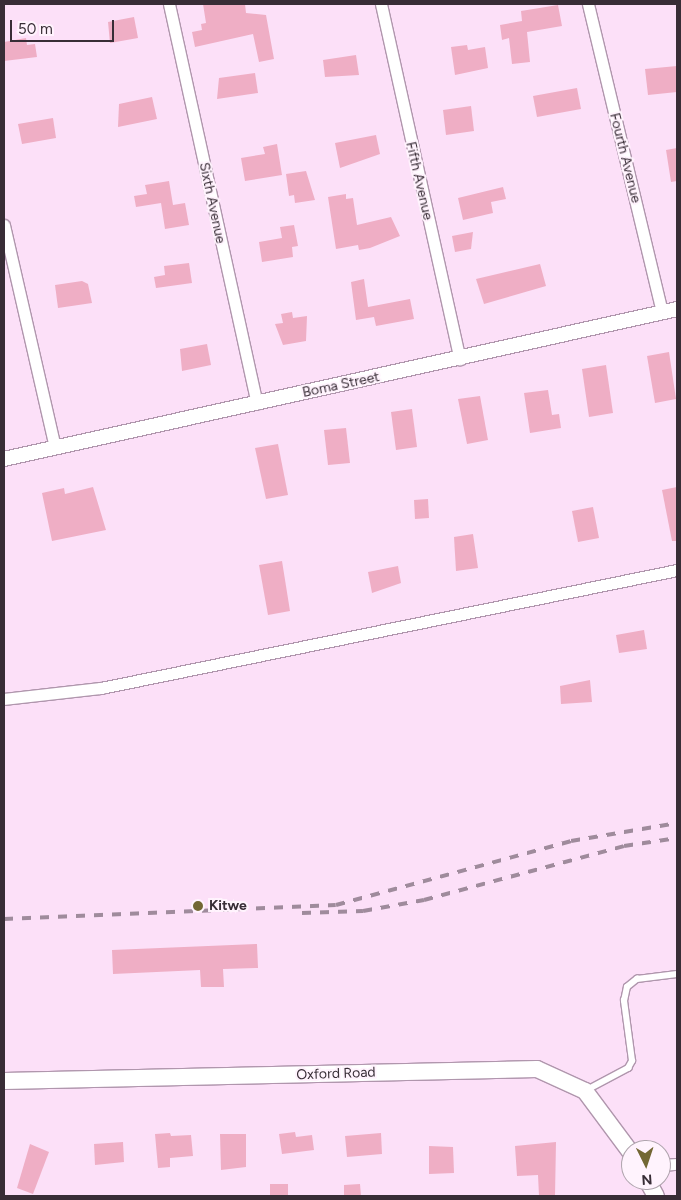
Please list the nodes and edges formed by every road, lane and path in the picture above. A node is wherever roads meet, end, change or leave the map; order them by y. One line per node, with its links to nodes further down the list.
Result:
1 (168, 4): 8 (street, Sixth Avenue)
2 (381, 4): 7 (street, Fifth Avenue)
3 (588, 4): 6 (street, Fourth Avenue)
4 (4, 225): 9 (street)
5 (677, 309): 6 (street, Boma Street)
6 (662, 312): 7 (street, Boma Street)
7 (460, 359): 8 (street, Boma Street)
8 (257, 402): 9 (street, Boma Street)
9 (55, 448): 10 (street, Boma Street)
10 (4, 459)
11 (677, 570): 12 (street)
12 (4, 699)
13 (677, 974): 15 (lane)
14 (4, 1081): 15 (main road, Oxford Road)
15 (585, 1091): 16 (main road, Oxford Road)
16 (621, 1140)

